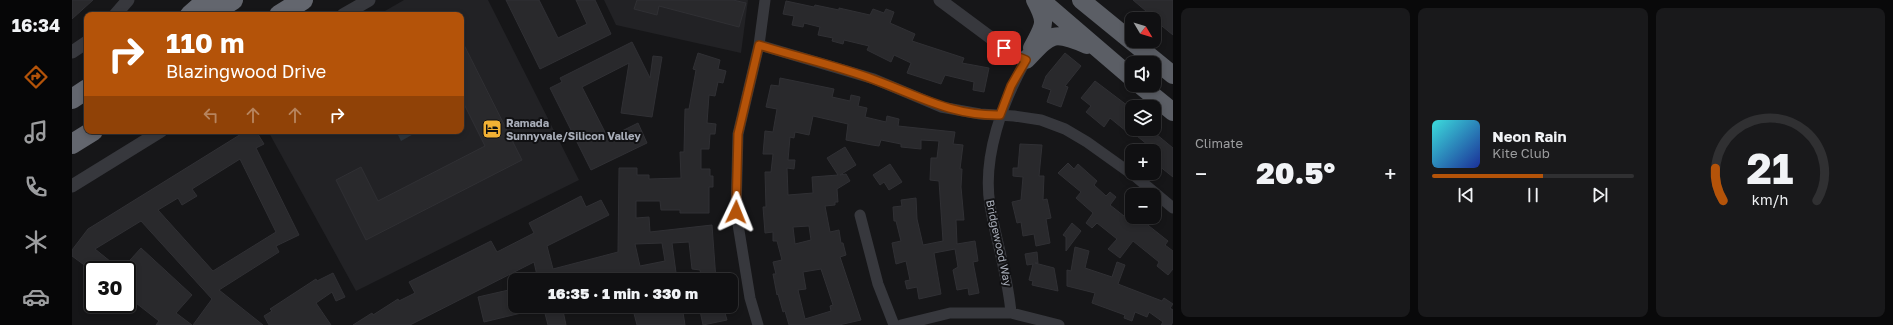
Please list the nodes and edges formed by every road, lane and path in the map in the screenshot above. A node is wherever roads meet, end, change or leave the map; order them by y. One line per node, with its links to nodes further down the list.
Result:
1 (128, 0): 12 (street)
2 (207, 0): 13 (highway)
3 (233, 0): 14 (highway)
4 (302, 0): 15 (highway)
5 (369, 0): 16 (street)
6 (765, 0): 19 (street)
7 (940, 0): 22 (street)
8 (1035, 0): 22 (highway)
9 (1041, 0): 20 (highway)
10 (1081, 0): 17 (highway)
11 (1093, 0): 17 (highway)
12 (118, 12)
13 (193, 12)
14 (214, 12)
15 (284, 12)
16 (348, 12)
17 (1116, 28): 24 (highway)
18 (84, 44): 21 (street)
19 (759, 45): 29 (street); 37 (street)
20 (1100, 50): 22 (highway); 23 (highway)
21 (72, 52)
22 (1026, 60): 29 (street, Bridgewood Way)
23 (1125, 72)
24 (1173, 75)
25 (84, 91): 27 (highway)
26 (1149, 92): 28 (highway)
27 (72, 99)
28 (1173, 112)
29 (1000, 115): 34 (street); 36 (street, Bridgewood Way)
30 (89, 134): 32 (highway)
31 (156, 134): 33 (street)
32 (72, 144)
33 (72, 186)
34 (1173, 208)
35 (860, 215): 38 (street)
36 (1011, 312): 39 (street); 40 (street)
37 (758, 325)
38 (894, 325)
39 (901, 325)
40 (1059, 325)

